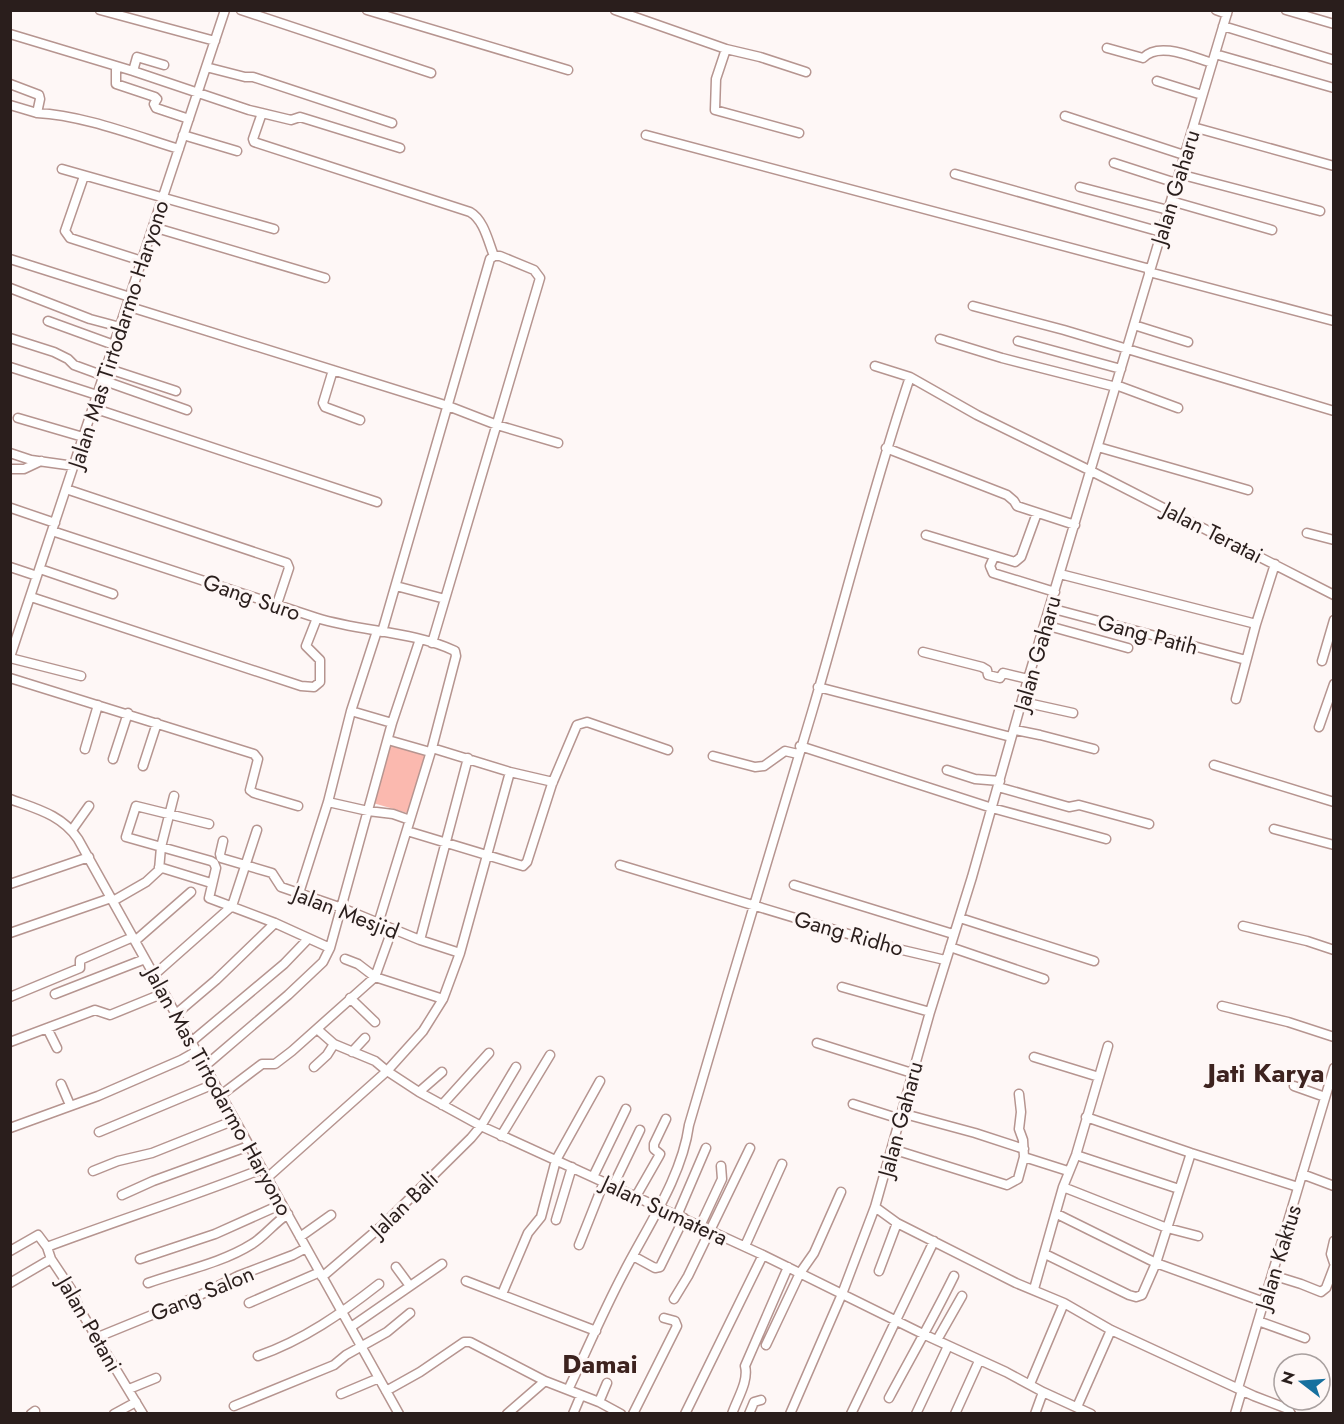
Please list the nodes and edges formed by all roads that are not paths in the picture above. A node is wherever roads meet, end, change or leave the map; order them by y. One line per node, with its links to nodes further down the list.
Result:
1 (100, 10): 12 (street)
2 (225, 10): 12 (street, Jalan Mas Tirtodarmo Haryono)
3 (241, 10): 23 (street)
4 (367, 10): 20 (street)
5 (615, 10): 14 (street)
6 (1216, 10): 8 (street)
7 (1286, 10): 9 (street)
8 (1227, 12): 10 (street, Jalan Gaharu)
9 (1334, 24)
10 (1223, 26): 15 (street, Jalan Gaharu); 16 (street)
11 (10, 34): 18 (street)
12 (214, 41): 19 (street, Jalan Mas Tirtodarmo Haryono)
13 (1107, 48): 15 (street)
14 (726, 49): 22 (street); 36 (street)
15 (1213, 58): 26 (street); 28 (street, Jalan Gaharu)
16 (1334, 60)
17 (164, 65): 21 (street)
18 (116, 66): 21 (street); 33 (street)
19 (206, 67): 27 (street, Jalan Mas Tirtodarmo Haryono); 34 (street)
20 (568, 70)
21 (133, 71): 27 (street)
22 (806, 72)
23 (431, 74)
24 (1157, 81): 28 (street)
25 (10, 84): 31 (street)
26 (1334, 88)
27 (198, 92): 30 (street); 33 (street, Jalan Mas Tirtodarmo Haryono)
28 (1202, 95): 35 (street, Jalan Gaharu)
29 (10, 105): 31 (street)
30 (262, 112): 39 (street); 58 (street)
31 (37, 113): 40 (street)
32 (1065, 116): 42 (street)
33 (189, 119): 37 (street, Jalan Mas Tirtodarmo Haryono)
34 (392, 123)
35 (1193, 127): 42 (street, Jalan Gaharu); 44 (street)
36 (800, 133)
37 (183, 135): 40 (street, Jalan Mas Tirtodarmo Haryono); 41 (street)
38 (646, 135): 61 (street)
39 (400, 148)
40 (179, 149): 51 (street, Jalan Mas Tirtodarmo Haryono)
41 (237, 152)
42 (1184, 155): 47 (street, Jalan Gaharu)
43 (1114, 163): 49 (street)
44 (1334, 166)
45 (62, 169): 48 (street)
46 (955, 174): 57 (street)
47 (1179, 174): 49 (street, Jalan Gaharu); 53 (street)
48 (84, 176): 51 (street); 60 (street)
49 (1176, 183): 52 (street, Jalan Gaharu)
50 (1080, 187): 52 (street)
51 (163, 197): 54 (street, Jalan Mas Tirtodarmo Haryono); 55 (street)
52 (1169, 206): 56 (street); 57 (street, Jalan Gaharu)
53 (1320, 211)
54 (153, 227): 60 (street, Jalan Mas Tirtodarmo Haryono); 62 (street)
55 (274, 229)
56 (1272, 230)
57 (1161, 232): 61 (street, Jalan Gaharu)
58 (494, 256): 86 (street); 93 (street)
59 (10, 259): 64 (street)
60 (142, 261): 64 (street, Jalan Mas Tirtodarmo Haryono)
61 (1150, 271): 68 (street); 69 (street, Jalan Gaharu)
62 (325, 278)
63 (10, 288): 70 (street)
64 (130, 297): 65 (street, Jalan Mas Tirtodarmo Haryono)
65 (127, 306): 70 (street, Jalan Mas Tirtodarmo Haryono); 80 (street)
66 (973, 306): 76 (street)
67 (48, 321): 75 (street)
68 (1334, 321)
69 (1134, 325): 74 (street); 76 (street, Jalan Gaharu)
70 (120, 327): 75 (street, Jalan Mas Tirtodarmo Haryono)
71 (10, 338): 81 (street)
72 (940, 339): 83 (street)
73 (1018, 341): 79 (street)
74 (1188, 342)
75 (114, 345): 81 (street, Jalan Mas Tirtodarmo Haryono)
76 (1127, 349): 79 (street, Jalan Gaharu); 90 (street)
77 (875, 366): 82 (street, Jalan Teratai)
78 (10, 367): 85 (street)
79 (1121, 369): 83 (street, Jalan Gaharu)
80 (333, 370): 86 (street); 92 (street)
81 (104, 374): 84 (street); 85 (street, Jalan Mas Tirtodarmo Haryono); 89 (street)
82 (910, 377): 97 (street); 102 (street, Jalan Teratai)
83 (1116, 386): 88 (street); 96 (street, Jalan Gaharu)
84 (176, 391)
85 (97, 395): 87 (street, Jalan Mas Tirtodarmo Haryono)
86 (448, 406): 93 (street); 118 (street)
87 (93, 408): 94 (street, Jalan Mas Tirtodarmo Haryono); 105 (street)
88 (1178, 408)
89 (187, 410)
90 (1334, 411)
91 (18, 418): 94 (street)
92 (360, 420)
93 (497, 425): 95 (street); 123 (street)
94 (83, 437): 100 (street, Jalan Mas Tirtodarmo Haryono)
95 (558, 443)
96 (1098, 447): 102 (street, Jalan Gaharu); 104 (street)
97 (886, 448): 107 (street); 142 (street)
98 (10, 453): 99 (street)
99 (41, 461): 100 (street); 101 (street)
100 (74, 466): 103 (street, Jalan Mas Tirtodarmo Haryono)
101 (10, 469)
102 (1091, 471): 108 (street, Jalan Gaharu); 114 (street, Jalan Teratai)
103 (66, 489): 109 (street, Jalan Mas Tirtodarmo Haryono); 124 (street)
104 (1248, 490)
105 (377, 502)
106 (11, 508): 109 (street, Gang Suro)
107 (1037, 513): 108 (street); 113 (street)
108 (1075, 525): 117 (street, Jalan Gaharu)
109 (54, 527): 116 (street, Jalan Mas Tirtodarmo Haryono); 124 (street, Gang Suro)
110 (1307, 532): 112 (street)
111 (926, 535): 113 (street)
112 (1334, 540)
113 (994, 557): 119 (street)
114 (1275, 564): 121 (street, Jalan Teratai); 128 (street)
115 (10, 567): 116 (street)
116 (39, 572): 120 (street); 122 (street, Jalan Mas Tirtodarmo Haryono)
117 (1060, 574): 119 (street, Jalan Gaharu); 128 (street)
118 (396, 586): 123 (street); 130 (street)
119 (1055, 592): 125 (street, Jalan Gaharu)
120 (113, 594)
121 (1334, 595)
122 (30, 597): 126 (street); 135 (street, Jalan Mas Tirtodarmo Haryono)
123 (445, 599): 132 (street)
124 (277, 604): 126 (street, Gang Suro)
125 (1050, 608): 129 (street, Jalan Gaharu); 136 (street, Gang Patih)
126 (317, 618): 130 (street, Gang Suro)
127 (1334, 620): 137 (street)
128 (1256, 624): 136 (street)
129 (1045, 625): 133 (street); 140 (street, Jalan Gaharu)
130 (380, 632): 131 (street, Gang Suro); 146 (street)
131 (420, 639): 132 (street, Gang Suro); 151 (street)
132 (432, 643): 157 (street, Gang Suro)
133 (1128, 648)
134 (923, 652): 140 (street)
135 (11, 656): 138 (street)
136 (1246, 660): 143 (street)
137 (1322, 661)
138 (81, 676)
139 (10, 678): 145 (street)
140 (1029, 679): 144 (street, Jalan Gaharu)
141 (1334, 684): 147 (street)
142 (818, 687): 153 (street); 159 (street)
143 (1236, 699)
144 (1023, 702): 149 (street); 153 (street, Jalan Gaharu)
145 (98, 705): 148 (street); 155 (street)
146 (351, 711): 151 (street); 171 (street)
147 (1329, 711): 152 (street)
148 (128, 713): 150 (street); 162 (street)
149 (1073, 713)
150 (157, 723): 164 (street); 174 (street)
151 (392, 723): 154 (street)
152 (1319, 727)
153 (1013, 734): 156 (street); 168 (street, Jalan Gaharu)
154 (388, 740): 157 (street); 176 (street)
155 (85, 749)
156 (1094, 749)
157 (431, 750): 161 (street); 178 (street)
158 (668, 750): 167 (street)
159 (799, 750): 160 (street); 175 (street); 201 (street)
160 (713, 756)
161 (468, 758): 166 (street); 187 (street)
162 (113, 759)
163 (1214, 765): 172 (street)
164 (143, 766)
165 (946, 770): 168 (street)
166 (510, 772): 167 (street); 190 (street)
167 (553, 782): 190 (street)
168 (999, 784): 175 (street, Jalan Gaharu); 180 (street)
169 (174, 796): 177 (street)
170 (10, 799): 182 (street, Jalan Mas Tirtodarmo Haryono)
171 (328, 802): 176 (street); 199 (street)
172 (1334, 802)
173 (89, 806): 182 (street)
174 (298, 807)
175 (992, 808): 185 (street); 204 (street, Jalan Gaharu)
176 (368, 811): 178 (street); 203 (street)
177 (170, 813): 179 (street); 189 (street); 189 (street)
178 (410, 820): 184 (street)
179 (209, 824)
180 (1149, 824)
181 (1274, 829): 188 (street)
182 (72, 830): 191 (street, Jalan Mas Tirtodarmo Haryono)
183 (257, 830): 192 (street)
184 (406, 831): 187 (street); 206 (street)
185 (1106, 839)
186 (223, 841): 192 (street, Jalan Mesjid)
187 (446, 842): 190 (street); 213 (street)
188 (1334, 845)
189 (161, 847): 194 (street); 195 (street)
190 (486, 855): 217 (street)
191 (88, 857): 196 (street); 200 (street, Jalan Mas Tirtodarmo Haryono)
192 (246, 865): 199 (street, Jalan Mesjid); 202 (street)
193 (620, 865): 201 (street, Gang Ridho)
194 (159, 867): 195 (street); 200 (street)
195 (211, 882): 202 (street)
196 (10, 884)
197 (794, 885): 210 (street)
198 (191, 892): 211 (street)
199 (299, 893): 203 (street, Jalan Mesjid)
200 (112, 899): 209 (street); 211 (street, Jalan Mas Tirtodarmo Haryono)
201 (754, 905): 220 (street, Gang Ridho); 307 (street)
202 (232, 906): 205 (street); 222 (street)
203 (342, 909): 206 (street, Jalan Mesjid); 215 (street)
204 (960, 918): 210 (street, Jalan Gaharu); 221 (street)
205 (275, 923): 212 (street); 233 (street)
206 (378, 924): 208 (street, Jalan Mesjid)
207 (1243, 926): 216 (street)
208 (392, 930): 213 (street, Jalan Mesjid); 223 (street)
209 (10, 933)
210 (953, 934): 214 (street, Jalan Gaharu)
211 (134, 939): 218 (street, Jalan Mas Tirtodarmo Haryono); 228 (street)
212 (308, 939): 215 (street); 240 (street)
213 (420, 940): 217 (street, Jalan Mesjid)
214 (950, 947): 220 (street, Jalan Gaharu); 224 (street)
215 (330, 948): 250 (street)
216 (1334, 950)
217 (460, 953): 230 (street)
218 (145, 959): 222 (street, Jalan Mas Tirtodarmo Haryono); 227 (street)
219 (345, 959): 223 (street)
220 (945, 960): 232 (street, Jalan Gaharu)
221 (1094, 961)
222 (154, 975): 226 (street, Jalan Mas Tirtodarmo Haryono)
223 (375, 976): 229 (street); 230 (street)
224 (1044, 979)
225 (842, 987): 232 (street)
226 (164, 993): 233 (street, Jalan Mas Tirtodarmo Haryono); 235 (street)
227 (55, 994)
228 (10, 997)
229 (350, 998): 234 (street); 236 (street)
230 (443, 999): 254 (street)
231 (1222, 1006): 237 (street)
232 (930, 1012): 256 (street, Jalan Gaharu)
233 (176, 1014): 240 (street, Jalan Mas Tirtodarmo Haryono)
234 (375, 1022)
235 (47, 1028): 239 (street); 244 (street)
236 (317, 1029): 242 (street, Jalan Sumatera); 264 (street)
237 (1334, 1037)
238 (365, 1038): 246 (street)
239 (10, 1042)
240 (191, 1042): 245 (street, Jalan Mas Tirtodarmo Haryono)
241 (817, 1043): 256 (street)
242 (334, 1044): 246 (street, Jalan Sumatera); 251 (street)
243 (1108, 1046): 257 (street)
244 (57, 1048)
245 (197, 1051): 250 (street, Jalan Mas Tirtodarmo Haryono); 267 (street)
246 (352, 1052): 254 (street, Jalan Sumatera)
247 (489, 1053): 268 (street)
248 (550, 1055): 278 (street)
249 (1034, 1057): 257 (street)
250 (205, 1066): 260 (street, Jalan Mas Tirtodarmo Haryono)
251 (315, 1067)
252 (516, 1067): 274 (street, Jalan Bali)
253 (1334, 1068): 265 (street, Jalan Kaktus)
254 (387, 1071): 262 (street, Jalan Sumatera); 295 (street)
255 (442, 1072): 262 (street)
256 (912, 1073): 270 (street, Jalan Gaharu)
257 (1099, 1077): 271 (street)
258 (600, 1081): 286 (street)
259 (61, 1084): 267 (street)
260 (214, 1084): 264 (street, Jalan Mas Tirtodarmo Haryono); 277 (street)
261 (1294, 1086): 265 (street)
262 (419, 1092): 268 (street, Jalan Sumatera)
263 (1019, 1094): 283 (street)
264 (221, 1095): 273 (street, Jalan Mas Tirtodarmo Haryono)
265 (1325, 1097): 293 (street, Jalan Kaktus)
266 (853, 1104): 270 (street)
267 (70, 1105): 275 (street)
268 (442, 1106): 274 (street, Jalan Sumatera)
269 (626, 1109): 294 (street)
270 (900, 1116): 282 (street, Jalan Gaharu); 283 (street)
271 (1086, 1116): 284 (street); 285 (street)
272 (666, 1119): 304 (street)
273 (235, 1120): 279 (street, Jalan Mas Tirtodarmo Haryono); 291 (street)
274 (482, 1126): 278 (street, Jalan Sumatera); 338 (street, Jalan Bali)
275 (10, 1128)
276 (640, 1131): 297 (street)
277 (99, 1132)
278 (501, 1136): 286 (street, Jalan Sumatera)
279 (249, 1146): 290 (street, Jalan Mas Tirtodarmo Haryono); 303 (street)
280 (706, 1148): 311 (street)
281 (750, 1148): 316 (street)
282 (892, 1149): 283 (street); 306 (street, Jalan Gaharu)
283 (1024, 1153): 292 (street)
284 (1191, 1154): 300 (street); 301 (street)
285 (1076, 1155): 292 (street); 301 (street)
286 (556, 1160): 289 (street, Jalan Sumatera); 347 (street)
287 (782, 1164): 322 (street)
288 (722, 1166): 314 (street)
289 (572, 1167): 294 (street, Jalan Sumatera); 312 (street)
290 (262, 1169): 295 (street, Jalan Mas Tirtodarmo Haryono); 323 (street)
291 (93, 1171)
292 (1068, 1171): 299 (street)
293 (1302, 1174): 298 (street); 300 (street, Jalan Kaktus)
294 (593, 1177): 296 (street, Jalan Sumatera)
295 (267, 1178): 305 (street, Jalan Mas Tirtodarmo Haryono)
296 (604, 1182): 297 (street, Jalan Sumatera); 321 (street)
297 (613, 1186): 304 (street, Jalan Sumatera)
298 (1334, 1186)
299 (1063, 1187): 308 (street); 315 (street)
300 (1298, 1187): 339 (street, Jalan Kaktus)
301 (1179, 1189): 315 (street)
302 (842, 1192): 337 (street)
303 (122, 1196)
304 (635, 1198): 307 (street, Jalan Sumatera)
305 (282, 1204): 309 (street, Jalan Mas Tirtodarmo Haryono); 330 (street)
306 (875, 1207): 313 (street); 348 (street, Jalan Gaharu)
307 (658, 1209): 311 (street, Jalan Sumatera); 328 (street)
308 (1056, 1214): 326 (street); 331 (street)
309 (288, 1215): 318 (street, Jalan Mas Tirtodarmo Haryono); 343 (street)
310 (331, 1215): 318 (street)
311 (682, 1218): 314 (street, Jalan Sumatera); 328 (street)
312 (556, 1220)
313 (897, 1223): 319 (street); 336 (street)
314 (700, 1226): 316 (street, Jalan Sumatera)
315 (1167, 1228): 317 (street); 331 (street)
316 (710, 1231): 322 (street, Jalan Sumatera); 350 (street)
317 (1198, 1236)
318 (300, 1237): 324 (street, Jalan Mas Tirtodarmo Haryono)
319 (934, 1241): 346 (street); 357 (street)
320 (1334, 1241): 333 (street)
321 (579, 1245)
322 (745, 1246): 327 (street, Jalan Sumatera)
323 (47, 1247): 325 (street, Jalan Petani); 329 (street, Jalan Petani)
324 (306, 1248): 338 (street, Jalan Mas Tirtodarmo Haryono); 363 (street, Gang Salon)
325 (10, 1251)
326 (1045, 1254): 331 (street); 346 (street)
327 (763, 1255): 335 (street, Jalan Sumatera); 396 (street)
328 (633, 1256): 361 (street)
329 (51, 1259): 342 (street); 363 (street, Jalan Petani)
330 (140, 1259)
331 (1156, 1263): 351 (street)
332 (442, 1264): 345 (street)
333 (1334, 1265): 339 (street)
334 (396, 1267): 345 (street)
335 (788, 1267): 337 (street, Jalan Sumatera); 397 (street)
336 (879, 1271)
337 (800, 1272): 348 (street, Jalan Sumatera); 367 (street)
338 (321, 1274): 352 (street, Jalan Bali); 354 (street, Jalan Mas Tirtodarmo Haryono)
339 (1272, 1275): 351 (street, Jalan Kaktus)
340 (954, 1276): 362 (street)
341 (466, 1281): 347 (street)
342 (10, 1283)
343 (148, 1283)
344 (379, 1284): 354 (street)
345 (410, 1286): 359 (street)
346 (1034, 1289): 353 (street)
347 (502, 1294): 361 (street)
348 (842, 1294): 357 (street, Jalan Sumatera); 399 (street, Jalan Gaharu)
349 (962, 1296): 365 (street)
350 (674, 1299)
351 (1264, 1302): 358 (street, Jalan Kaktus)
352 (249, 1303)
353 (1064, 1303): 360 (street); 375 (street)
354 (343, 1312): 359 (street, Jalan Mas Tirtodarmo Haryono); 369 (street)
355 (410, 1312): 366 (street)
356 (664, 1318): 395 (street)
357 (897, 1320): 362 (street, Jalan Sumatera); 400 (street)
358 (1258, 1321): 364 (street); 377 (street, Jalan Kaktus)
359 (351, 1327): 366 (street, Jalan Mas Tirtodarmo Haryono)
360 (1112, 1330): 377 (street); 388 (street)
361 (596, 1331): 378 (street)
362 (923, 1334): 365 (street, Jalan Sumatera); 383 (street)
363 (98, 1337): 376 (street, Jalan Petani)
364 (1305, 1338)
365 (938, 1340): 368 (street, Jalan Sumatera)
366 (362, 1345): 372 (street, Jalan Mas Tirtodarmo Haryono); 387 (street)
367 (766, 1346)
368 (948, 1346): 370 (street, Jalan Sumatera); 401 (street)
369 (258, 1356)
370 (979, 1361): 375 (street, Jalan Sumatera); 402 (street)
371 (156, 1378): 376 (street)
372 (379, 1378): 379 (street, Jalan Mas Tirtodarmo Haryono); 381 (street)
373 (545, 1381): 378 (street); 379 (street); 392 (street)
374 (607, 1383): 386 (street)
375 (1030, 1384): 380 (street, Jalan Sumatera)
376 (129, 1389): 385 (street, Jalan Petani)
377 (1240, 1389): 405 (street, Jalan Kaktus); 406 (street)
378 (568, 1390): 382 (street)
379 (386, 1391): 391 (street, Jalan Mas Tirtodarmo Haryono)
380 (1042, 1392): 388 (street, Jalan Sumatera); 403 (street)
381 (340, 1394)
382 (581, 1395): 386 (street); 393 (street)
383 (889, 1398)
384 (761, 1400): 398 (street)
385 (136, 1402): 389 (street); 390 (street, Jalan Petani)
386 (599, 1402): 394 (street)
387 (234, 1406)
388 (1077, 1407): 404 (street, Jalan Sumatera)
389 (114, 1413)
390 (143, 1413)
391 (396, 1413)
392 (507, 1413)
393 (573, 1413)
394 (621, 1413)
395 (633, 1413)
396 (685, 1413)
397 (732, 1413)
398 (749, 1413)
399 (790, 1413)
400 (851, 1413)
401 (916, 1413)
402 (955, 1413)
403 (1035, 1413)
404 (1091, 1413)
405 (1235, 1413)
406 (1291, 1413)

